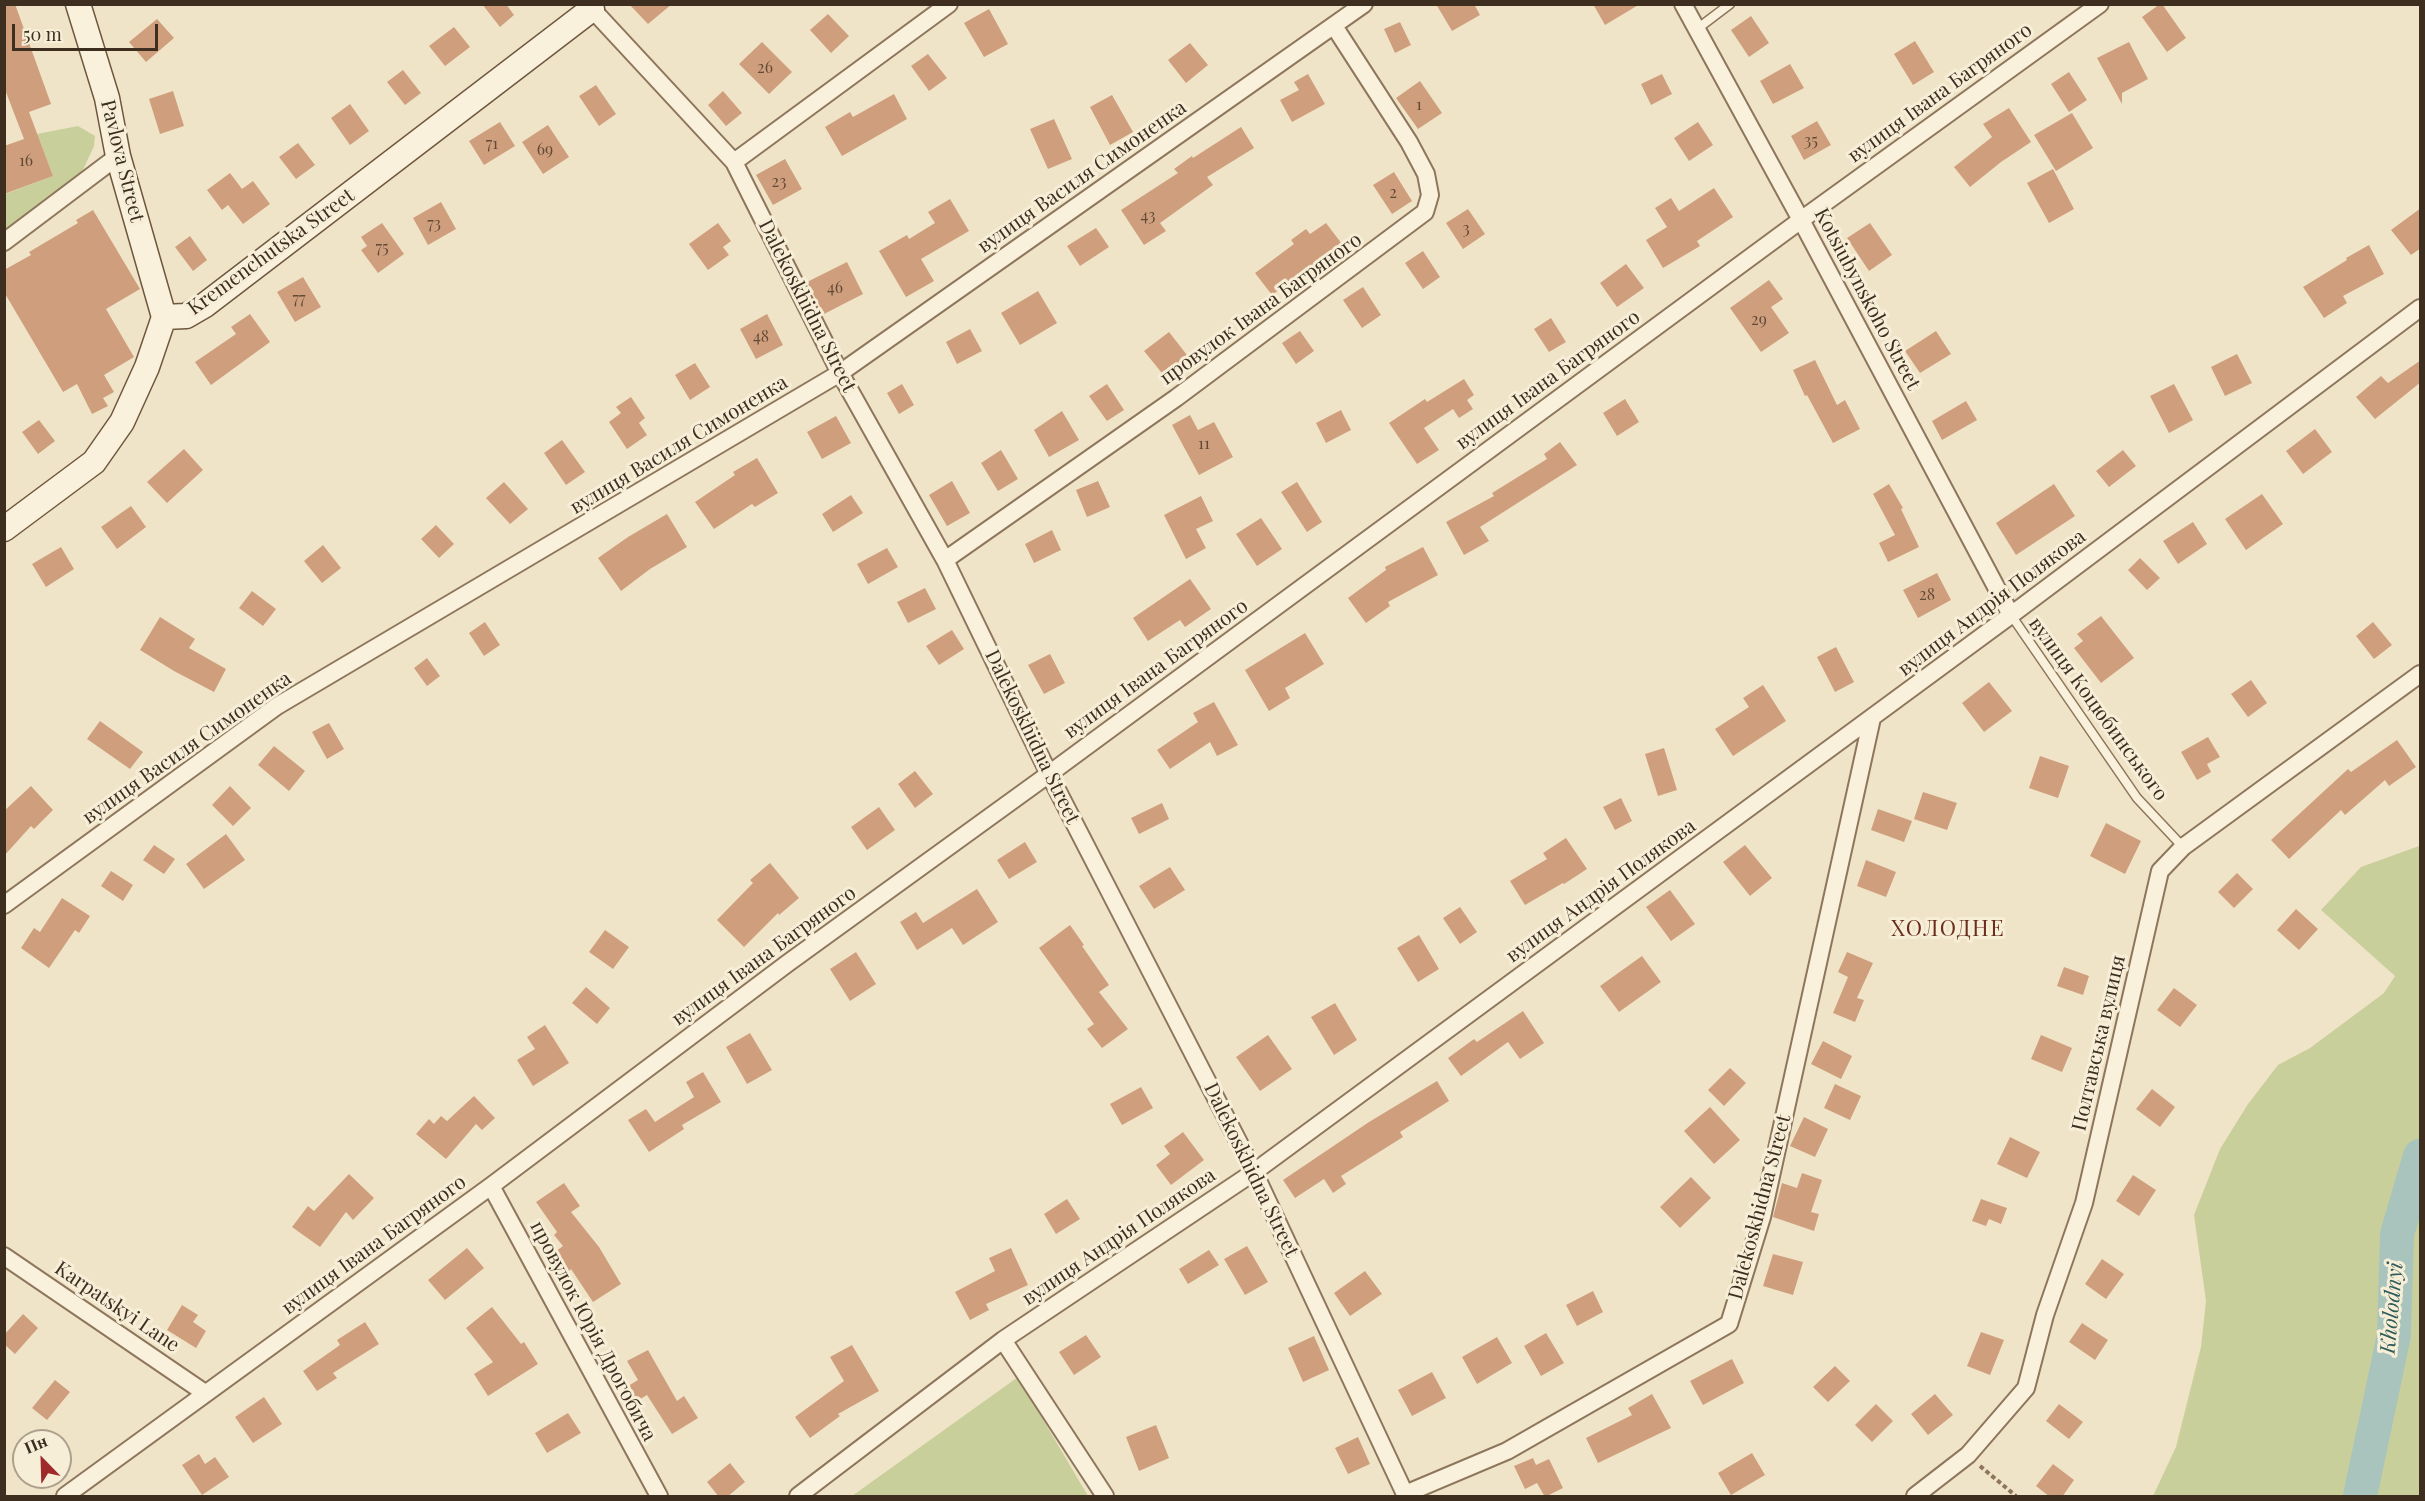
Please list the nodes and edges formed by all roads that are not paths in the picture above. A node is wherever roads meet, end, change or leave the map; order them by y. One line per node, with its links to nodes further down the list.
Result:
1 (78, 4): 10 (street, Pavlova Street)
2 (949, 4): 11 (street)
3 (1364, 4): 8 (street, вулиця Василя Симоненка)
4 (1683, 4): 9 (street, Kotsiubynskoho Street)
5 (1730, 4): 9 (lane)
6 (2100, 4): 12 (street, вулиця Івана Багряного)
7 (590, 7): 11 (street, Dalekoskhidna Street); 15 (street, Kremenchutska Street)
8 (1334, 26): 16 (street, вулиця Василя Симоненка); 18 (street, провулок Івана Багряного)
9 (1697, 29): 12 (street, Kotsiubynskoho Street)
10 (118, 156): 13 (street); 15 (street, Pavlova Street)
11 (734, 162): 16 (street, Dalekoskhidna Street)
12 (1801, 220): 19 (street, Kotsiubynskoho Street); 22 (street, вулиця Івана Багряного)
13 (4, 242)
14 (2421, 308): 19 (street, вулиця Андрія Полякова)
15 (164, 317): 17 (street, Kremenchutska Street)
16 (840, 373): 18 (street, Dalekoskhidna Street); 24 (street, вулиця Василя Симоненка)
17 (4, 530)
18 (945, 560): 22 (street, Dalekoskhidna Street)
19 (2011, 615): 21 (street, вулиця Андрія Полякова); 23 (lane, вулиця Коцюбинського)
20 (2421, 674): 23 (street, Полтавська вулиця)
21 (1872, 718): 25 (street, вулиця Андрія Полякова); 25 (street, Dalekoskhidna Street)
22 (1050, 774): 25 (street, Dalekoskhidna Street); 26 (street, вулиця Івана Багряного)
23 (2183, 847): 34 (street, Полтавська вулиця)
24 (4, 905)
25 (1254, 1172): 28 (street, вулиця Андрія Полякова)
26 (491, 1186): 29 (street, вулиця Івана Багряного); 31 (street, провулок Юрія Дрогобича)
27 (4, 1256): 29 (street, Karpatskyi Lane)
28 (1004, 1340): 32 (street, вулиця Андрія Полякова); 33 (street)
29 (205, 1393): 30 (street, вулиця Івана Багряного)
30 (65, 1497)
31 (659, 1497)
32 (798, 1497)
33 (1105, 1497)
34 (1915, 1497)

